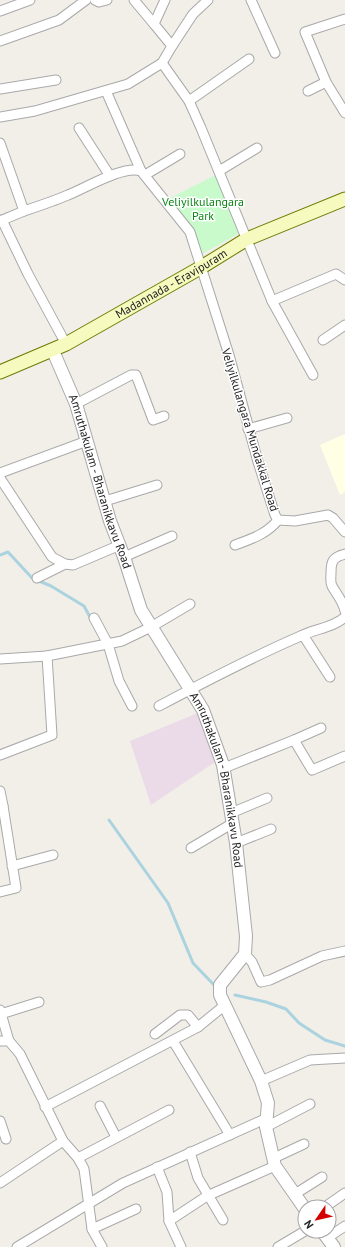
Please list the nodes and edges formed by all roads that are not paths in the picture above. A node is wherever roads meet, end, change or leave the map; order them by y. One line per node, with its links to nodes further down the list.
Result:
1 (30, 0): 9 (street)
2 (86, 0): 12 (street)
3 (95, 0): 4 (street)
4 (108, 0)
5 (134, 0): 11 (street)
6 (165, 0): 11 (street)
7 (208, 0): 13 (street)
8 (251, 0): 14 (street)
9 (0, 11)
10 (345, 19): 18 (street)
11 (154, 24): 13 (street)
12 (0, 41)
13 (172, 46): 16 (street)
14 (275, 53)
15 (249, 59): 22 (street)
16 (162, 63): 20 (street); 22 (street)
17 (56, 80): 19 (street)
18 (326, 82): 21 (street); 23 (street)
19 (0, 89)
20 (106, 91): 24 (street); 30 (street, Veliyilkulangara Mundakkal Road)
21 (308, 91)
22 (189, 101): 29 (street)
23 (345, 113)
24 (0, 117)
25 (79, 128): 31 (street)
26 (0, 143): 33 (street)
27 (257, 148): 29 (street)
28 (180, 154): 30 (street)
29 (219, 171): 35 (street)
30 (143, 173): 31 (street); 36 (street, Veliyilkulangara Mundakkal Road)
31 (110, 176): 33 (street)
32 (345, 199): 35 (main road, Madannada - Eravipuram)
33 (24, 211): 34 (street)
34 (1, 221): 41 (street)
35 (247, 239): 36 (main road, Madannada - Eravipuram); 38 (street)
36 (200, 268): 41 (main road, Madannada - Eravipuram); 48 (street, Veliyilkulangara Mundakkal Road)
37 (345, 280): 38 (street)
38 (272, 302): 44 (street)
39 (345, 325): 40 (street)
40 (323, 340)
41 (66, 344): 42 (main road, Madannada - Eravipuram)
42 (53, 351): 43 (main road, Madannada - Eravipuram); 45 (street, Amruthakulam - Bharanikkavu Road)
43 (0, 372)
44 (313, 375)
45 (76, 404): 46 (street); 49 (street, Amruthakulam - Bharanikkavu Road)
46 (164, 416)
47 (287, 418): 48 (street)
48 (248, 429): 54 (street, Veliyilkulangara Mundakkal Road)
49 (88, 441): 50 (street); 53 (street, Amruthakulam - Bharanikkavu Road)
50 (0, 473)
51 (0, 478): 61 (street)
52 (158, 485): 53 (street)
53 (105, 501): 57 (street, Amruthakulam - Bharanikkavu Road)
54 (278, 520): 55 (street, Veliyilkulangara Mundakkal Road); 58 (street)
55 (345, 532)
56 (172, 536): 60 (street)
57 (120, 545): 60 (street, Amruthakulam - Bharanikkavu Road); 61 (street)
58 (235, 545)
59 (345, 554): 64 (street)
60 (124, 557): 67 (street, Amruthakulam - Bharanikkavu Road)
61 (65, 564): 62 (street)
62 (38, 578)
63 (190, 604): 67 (street)
64 (345, 611)
65 (345, 617): 68 (street)
66 (94, 618): 69 (street)
67 (151, 627): 69 (street); 73 (street, Amruthakulam - Bharanikkavu Road)
68 (303, 635): 72 (street); 73 (street)
69 (108, 644): 70 (street); 74 (street)
70 (47, 656): 71 (street); 78 (street)
71 (0, 659)
72 (330, 677)
73 (190, 689): 75 (street); 80 (street, Amruthakulam - Bharanikkavu Road)
74 (132, 706)
75 (159, 706)
76 (321, 728): 77 (street)
77 (294, 740): 79 (street); 80 (street)
78 (0, 755)
79 (345, 756)
80 (224, 768): 84 (street, Amruthakulam - Bharanikkavu Road)
81 (0, 791): 83 (street)
82 (267, 798): 84 (street)
83 (2, 806): 89 (street)
84 (232, 818): 86 (street, Amruthakulam - Bharanikkavu Road); 87 (street)
85 (271, 829): 86 (street)
86 (236, 843): 92 (street, Amruthakulam - Bharanikkavu Road)
87 (191, 848)
88 (53, 855): 89 (street)
89 (12, 866): 90 (street)
90 (0, 892)
91 (345, 951): 92 (street)
92 (245, 954): 94 (street)
93 (38, 1002): 95 (street)
94 (225, 1005): 96 (street); 101 (street)
95 (1, 1012): 98 (street)
96 (198, 1027): 97 (street); 99 (street)
97 (155, 1034)
98 (4, 1041): 104 (street)
99 (173, 1041): 104 (street); 108 (street)
100 (345, 1058): 101 (street)
101 (261, 1081): 107 (street)
102 (310, 1104): 107 (street)
103 (100, 1106): 109 (street)
104 (45, 1107): 111 (street)
105 (169, 1110): 109 (street)
106 (0, 1121): 110 (street)
107 (265, 1123): 108 (street); 115 (street)
108 (230, 1136): 113 (street)
109 (116, 1137): 114 (street)
110 (6, 1139)
111 (63, 1141): 114 (street); 118 (street)
112 (304, 1144): 115 (street)
113 (190, 1152): 116 (street); 121 (street)
114 (78, 1158): 124 (street)
115 (275, 1162): 120 (street); 121 (street)
116 (157, 1167): 124 (street); 127 (street)
117 (322, 1177): 120 (street)
118 (0, 1183)
119 (345, 1193): 123 (street)
120 (295, 1194): 122 (street)
121 (207, 1196): 126 (street); 127 (street)
122 (298, 1199)
123 (336, 1199)
124 (88, 1204): 129 (street); 133 (street)
125 (136, 1209): 129 (street)
126 (223, 1220)
127 (169, 1222): 134 (street)
128 (345, 1226): 130 (street)
129 (92, 1229): 132 (street)
130 (337, 1232)
131 (297, 1236): 135 (street)
132 (99, 1246)
133 (17, 1247)
134 (181, 1247)
135 (278, 1247)

